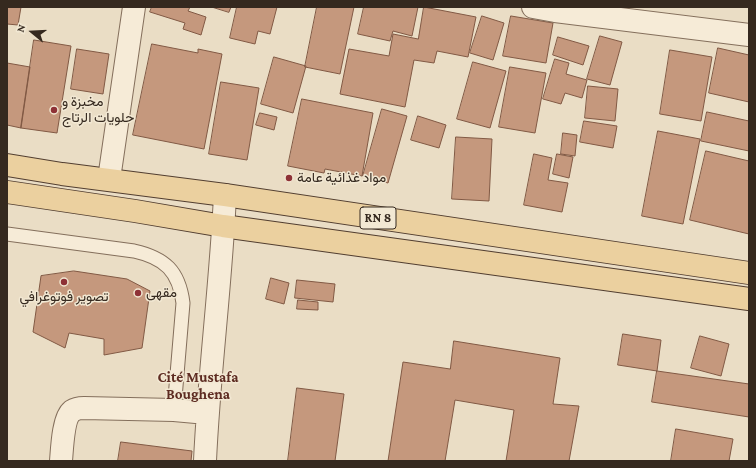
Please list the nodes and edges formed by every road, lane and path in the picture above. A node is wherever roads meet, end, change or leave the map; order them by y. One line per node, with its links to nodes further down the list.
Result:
1 (134, 7): 6 (street)
2 (533, 7): 3 (street)
3 (555, 9): 4 (street)
4 (749, 35)
5 (7, 165): 6 (main road, RN 8)
6 (109, 179): 8 (main road, RN 8)
7 (7, 192): 9 (main road, RN 8)
8 (225, 195): 9 (street); 11 (main road, RN 8)
9 (223, 226): 12 (main road, RN 8); 14 (street)
10 (7, 234): 13 (lane)
11 (749, 273)
12 (749, 299)
13 (174, 410): 14 (street); 15 (street)
14 (207, 413): 16 (street)
15 (61, 461)
16 (205, 461)

